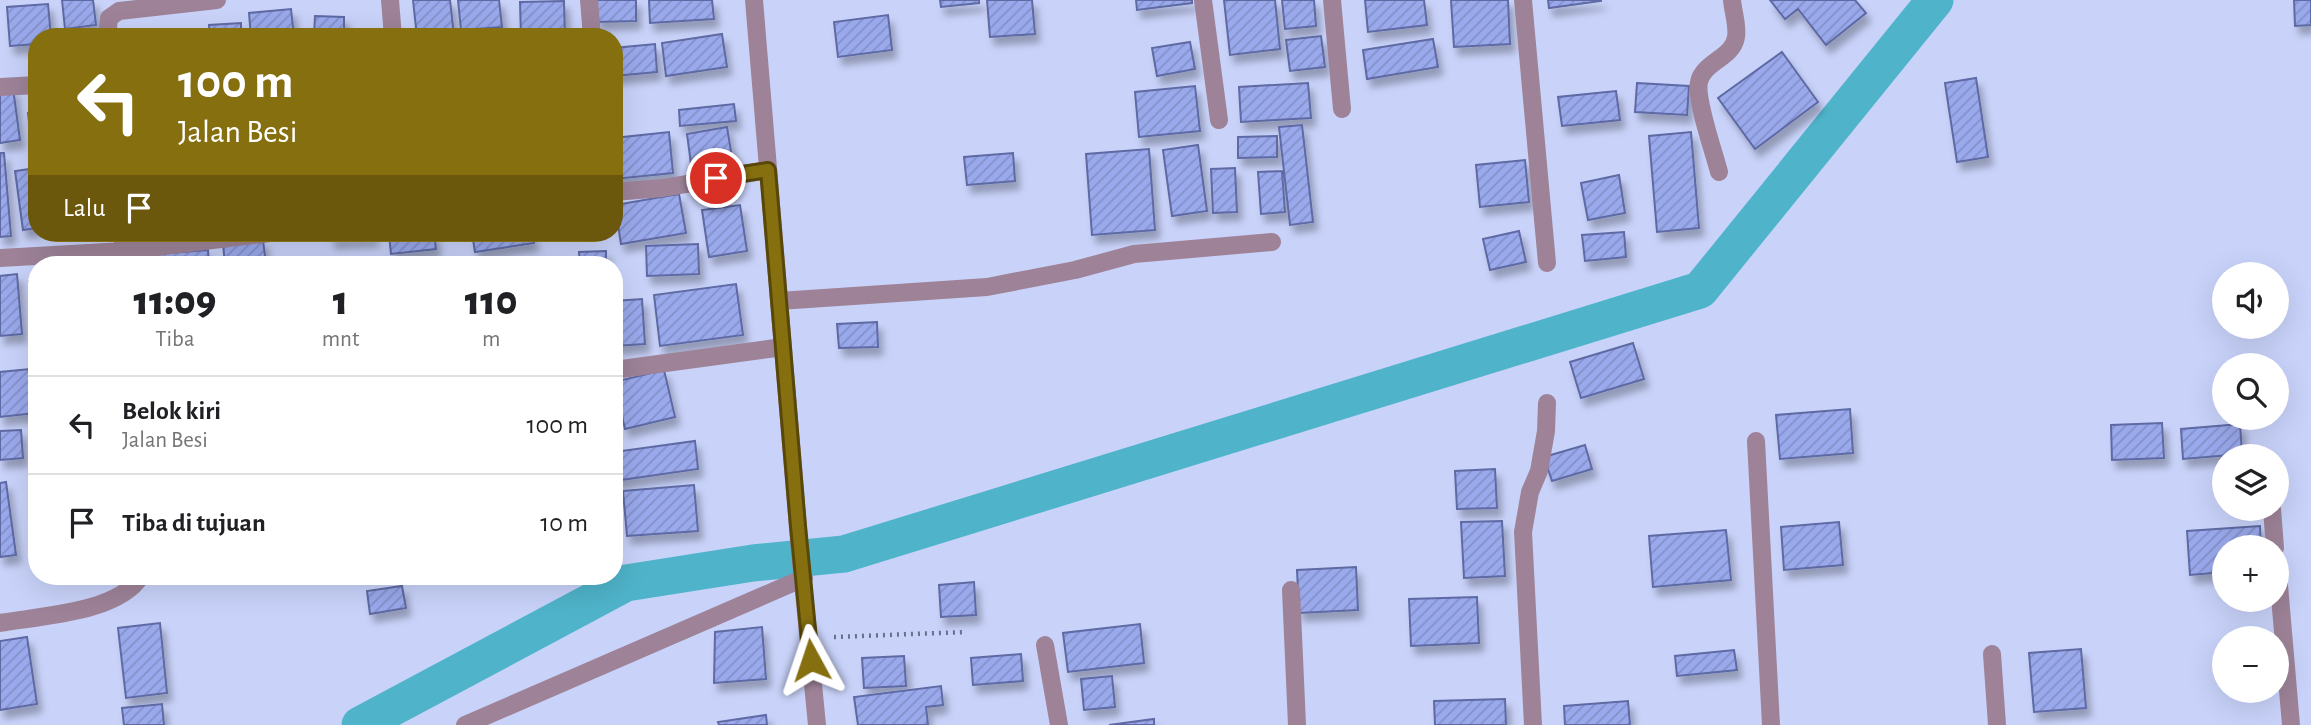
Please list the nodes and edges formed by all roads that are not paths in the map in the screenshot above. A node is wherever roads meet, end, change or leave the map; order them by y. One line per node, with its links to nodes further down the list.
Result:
1 (217, 0): 9 (street)
2 (390, 0): 11 (street)
3 (589, 0): 12 (street)
4 (754, 0): 17 (street)
5 (1203, 0): 16 (street)
6 (1332, 0): 15 (street)
7 (1523, 0): 24 (street)
8 (1732, 0): 18 (street)
9 (187, 2): 10 (street)
10 (108, 28)
11 (392, 28)
12 (591, 28)
13 (28, 85): 14 (street)
14 (0, 87)
15 (1342, 109)
16 (1219, 120)
17 (768, 170): 19 (street); 25 (street)
18 (1718, 172)
19 (623, 191)
20 (188, 242): 22 (street)
21 (1272, 242): 25 (street)
22 (124, 249): 23 (street)
23 (0, 258)
24 (1547, 263)
25 (779, 301): 26 (street)
26 (783, 347): 27 (street); 30 (street)
27 (623, 369)
28 (1547, 403): 41 (street)
29 (1756, 441): 42 (street)
30 (804, 575): 37 (street); 38 (street)
31 (132, 585): 34 (street)
32 (1291, 590): 40 (street)
33 (2281, 612): 44 (street)
34 (0, 623)
35 (1045, 645): 39 (street)
36 (1992, 654): 43 (street)
37 (465, 725)
38 (817, 725)
39 (1059, 725)
40 (1297, 725)
41 (1533, 725)
42 (1771, 725)
43 (1997, 725)
44 (2291, 725)

